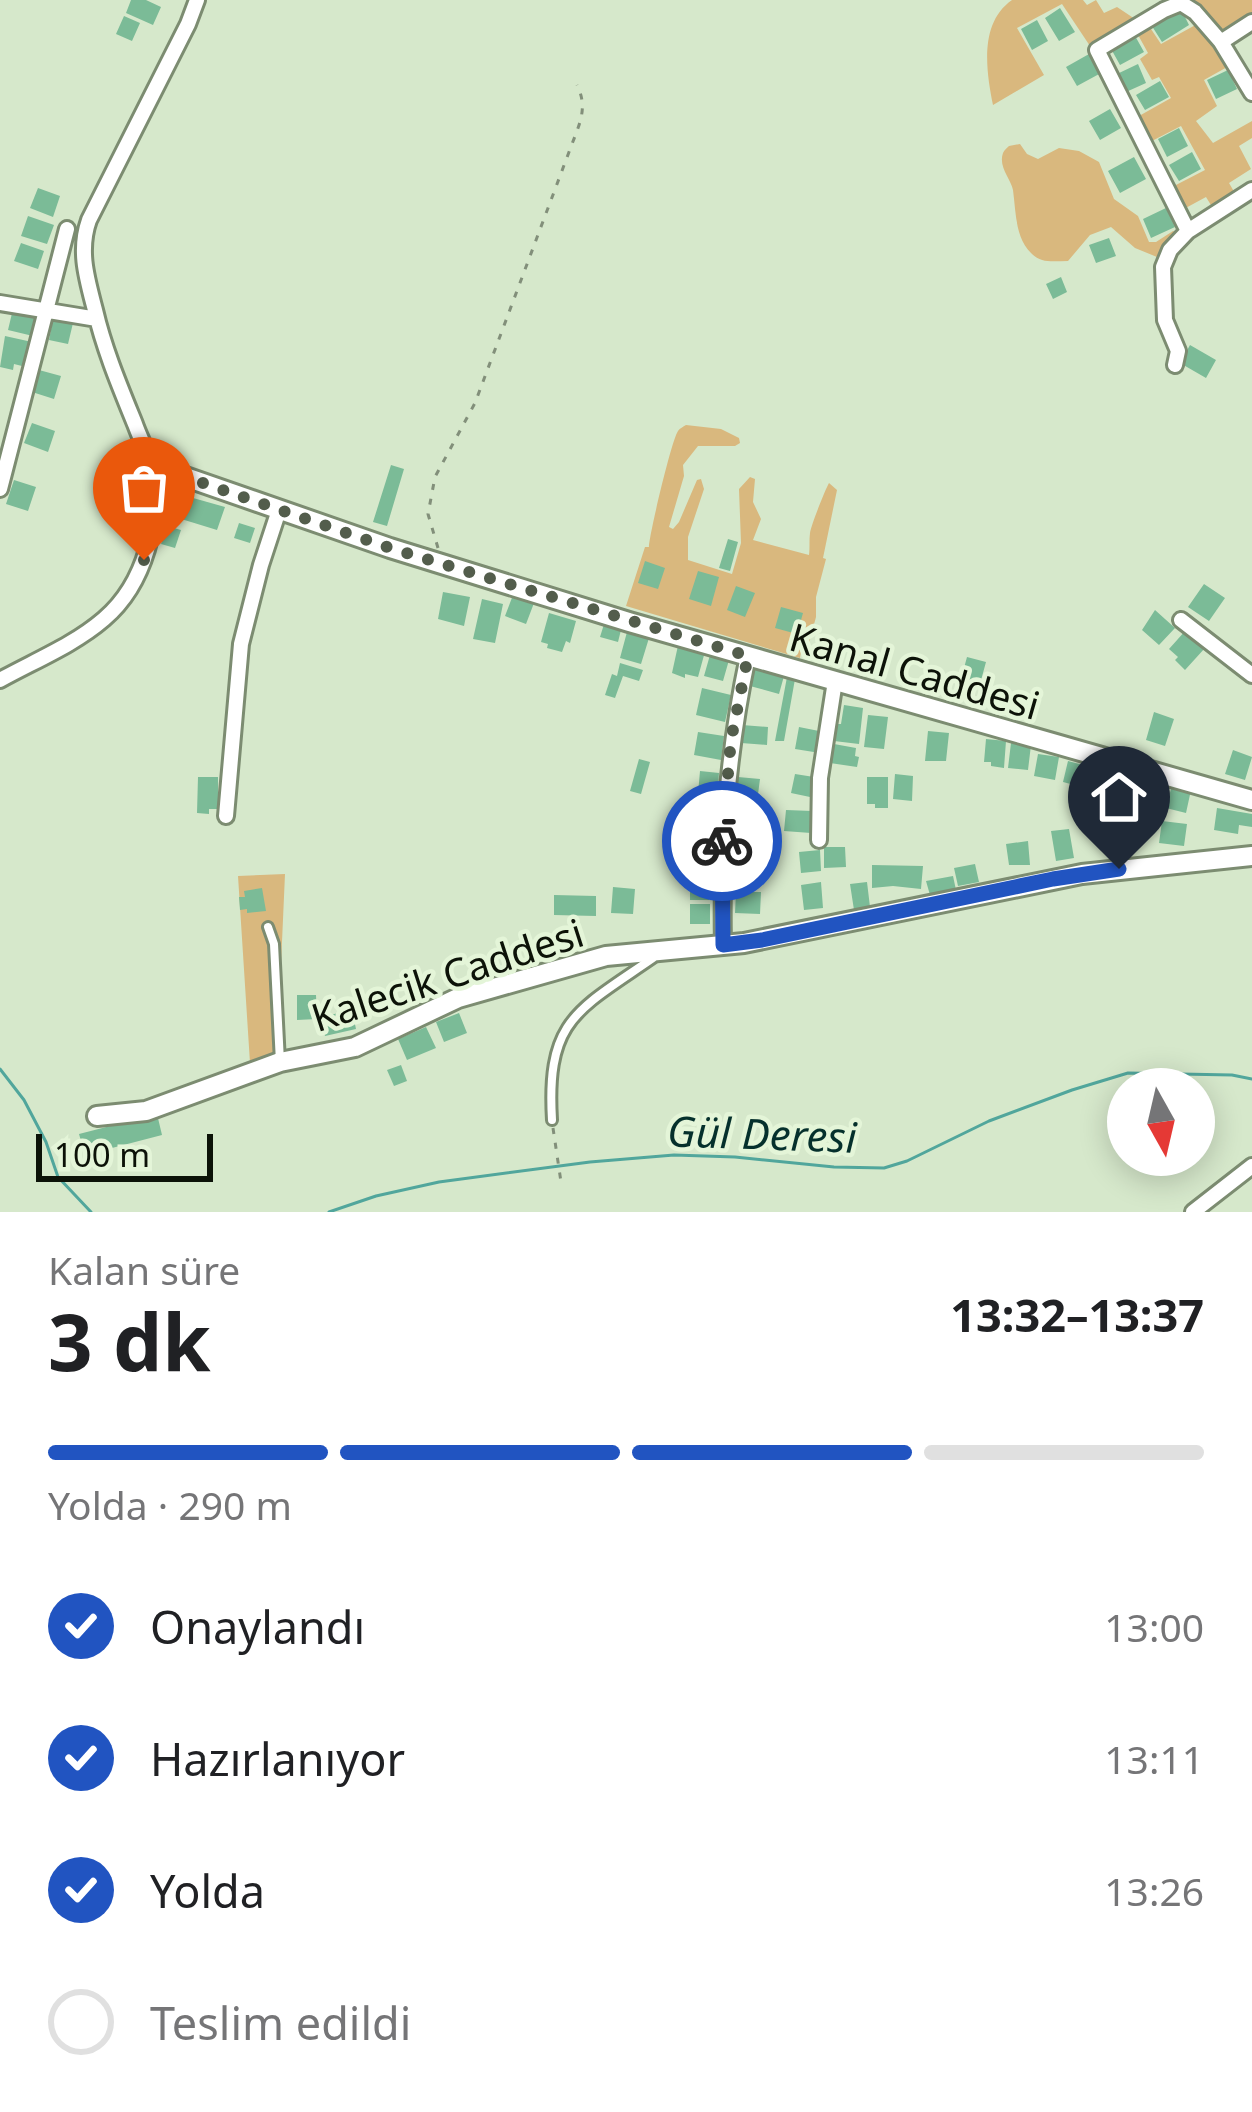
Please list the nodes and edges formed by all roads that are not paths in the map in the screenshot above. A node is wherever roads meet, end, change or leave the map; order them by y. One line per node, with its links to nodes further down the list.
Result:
1 (197, 0): 10 (street)
2 (1252, 22): 3 (street)
3 (1221, 42): 4 (street); 7 (street)
4 (1252, 94)
5 (1252, 190): 7 (street)
6 (68, 229): 9 (street)
7 (1188, 231): 11 (street)
8 (0, 303): 9 (street)
9 (46, 311): 10 (street); 13 (street)
10 (97, 319): 12 (street)
11 (1175, 365)
12 (151, 465): 14 (street, Kanal Caddesi); 18 (street)
13 (0, 489)
14 (279, 510): 16 (street, Kanal Caddesi); 21 (street)
15 (1181, 620): 17 (street)
16 (748, 656): 19 (street, Kanal Caddesi); 25 (street)
17 (1252, 675)
18 (0, 680)
19 (835, 681): 20 (street, Kanal Caddesi); 22 (street)
20 (1252, 800)
21 (226, 816)
22 (819, 840)
23 (1252, 856): 25 (street, Kalecik Caddesi)
24 (268, 926): 27 (lane)
25 (723, 945): 26 (street, Kalecik Caddesi)
26 (664, 950): 27 (street, Kalecik Caddesi); 29 (lane)
27 (280, 1062): 28 (street, Kalecik Caddesi)
28 (97, 1116)
29 (552, 1120)
30 (1252, 1166): 31 (street)
31 (1193, 1212)

